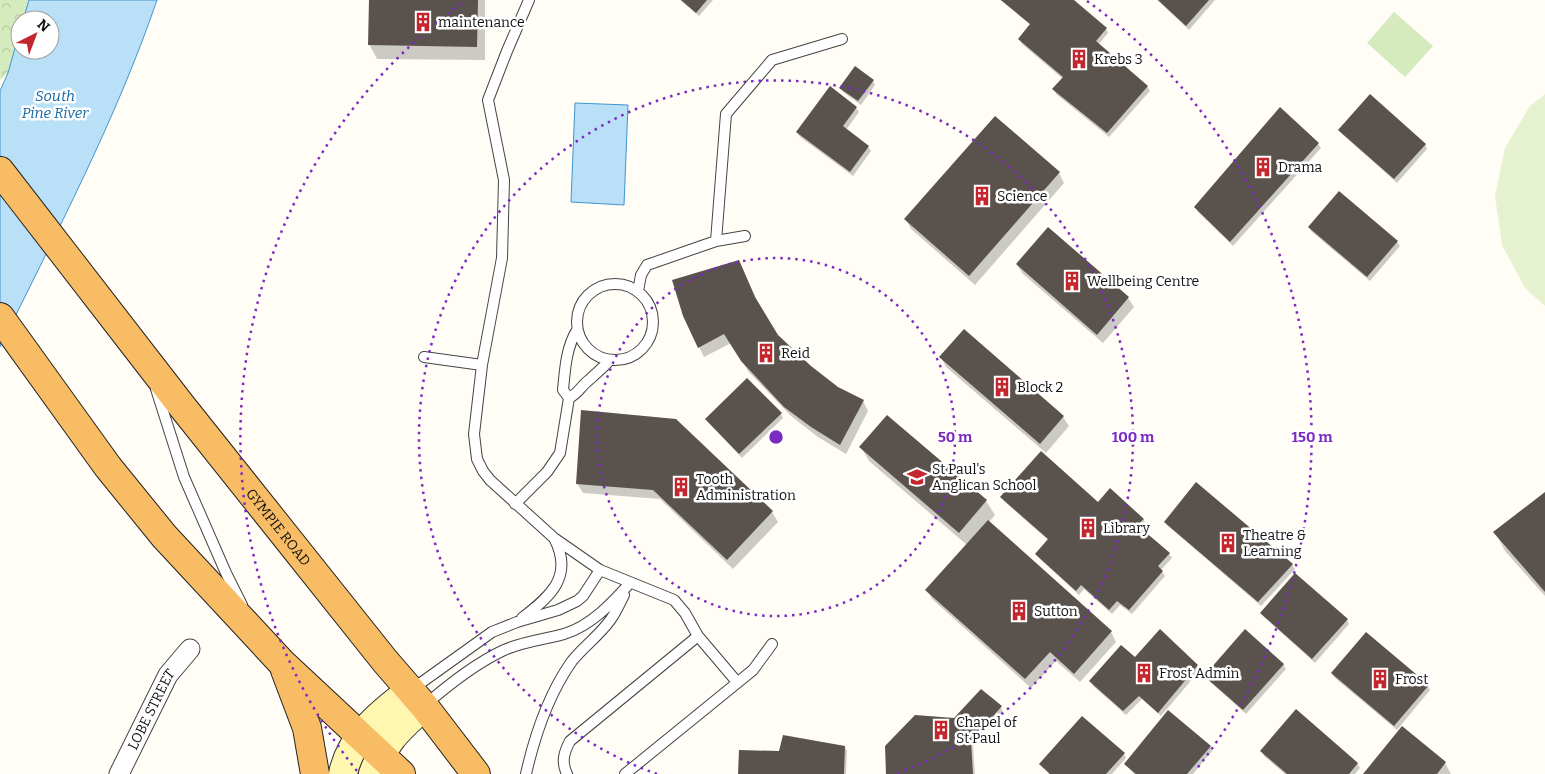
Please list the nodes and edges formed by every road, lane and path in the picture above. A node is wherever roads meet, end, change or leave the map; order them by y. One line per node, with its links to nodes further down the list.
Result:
1 (529, 0): 12 (lane)
2 (842, 39): 5 (lane)
3 (0, 171): 11 (highway, GYMPIE ROAD)
4 (745, 236): 5 (lane)
5 (716, 241): 6 (lane)
6 (638, 291): 8 (lane); 10 (lane)
7 (0, 317): 20 (highway, GYMPIE ROAD)
8 (577, 330): 10 (lane); 13 (lane)
9 (424, 357): 12 (lane)
10 (609, 360): 13 (lane)
11 (148, 363): 20 (lane, GYMPIE ROAD); 25 (highway, GYMPIE ROAD)
12 (482, 366): 14 (lane)
13 (569, 398): 14 (lane)
14 (515, 504): 15 (lane)
15 (554, 538): 16 (lane); 18 (lane)
16 (600, 570): 17 (lane); 18 (lane)
17 (630, 584): 19 (lane); 25 (lane); 32 (lane)
18 (517, 622): 25 (lane)
19 (698, 636): 24 (lane); 33 (lane)
20 (259, 637): 23 (highway, GYMPIE ROAD)
21 (772, 644): 24 (lane)
22 (190, 648): 27 (street, LOBE STREET)
23 (282, 663): 26 (highway, GYMPIE ROAD); 28 (highway)
24 (737, 682): 34 (lane)
25 (417, 698): 26 (main road); 31 (highway, GYMPIE ROAD)
26 (371, 754): 29 (main road); 30 (highway, GYMPIE ROAD)
27 (120, 774)
28 (315, 774)
29 (343, 774)
30 (401, 774)
31 (476, 774)
32 (526, 774)
33 (567, 774)
34 (626, 774)

